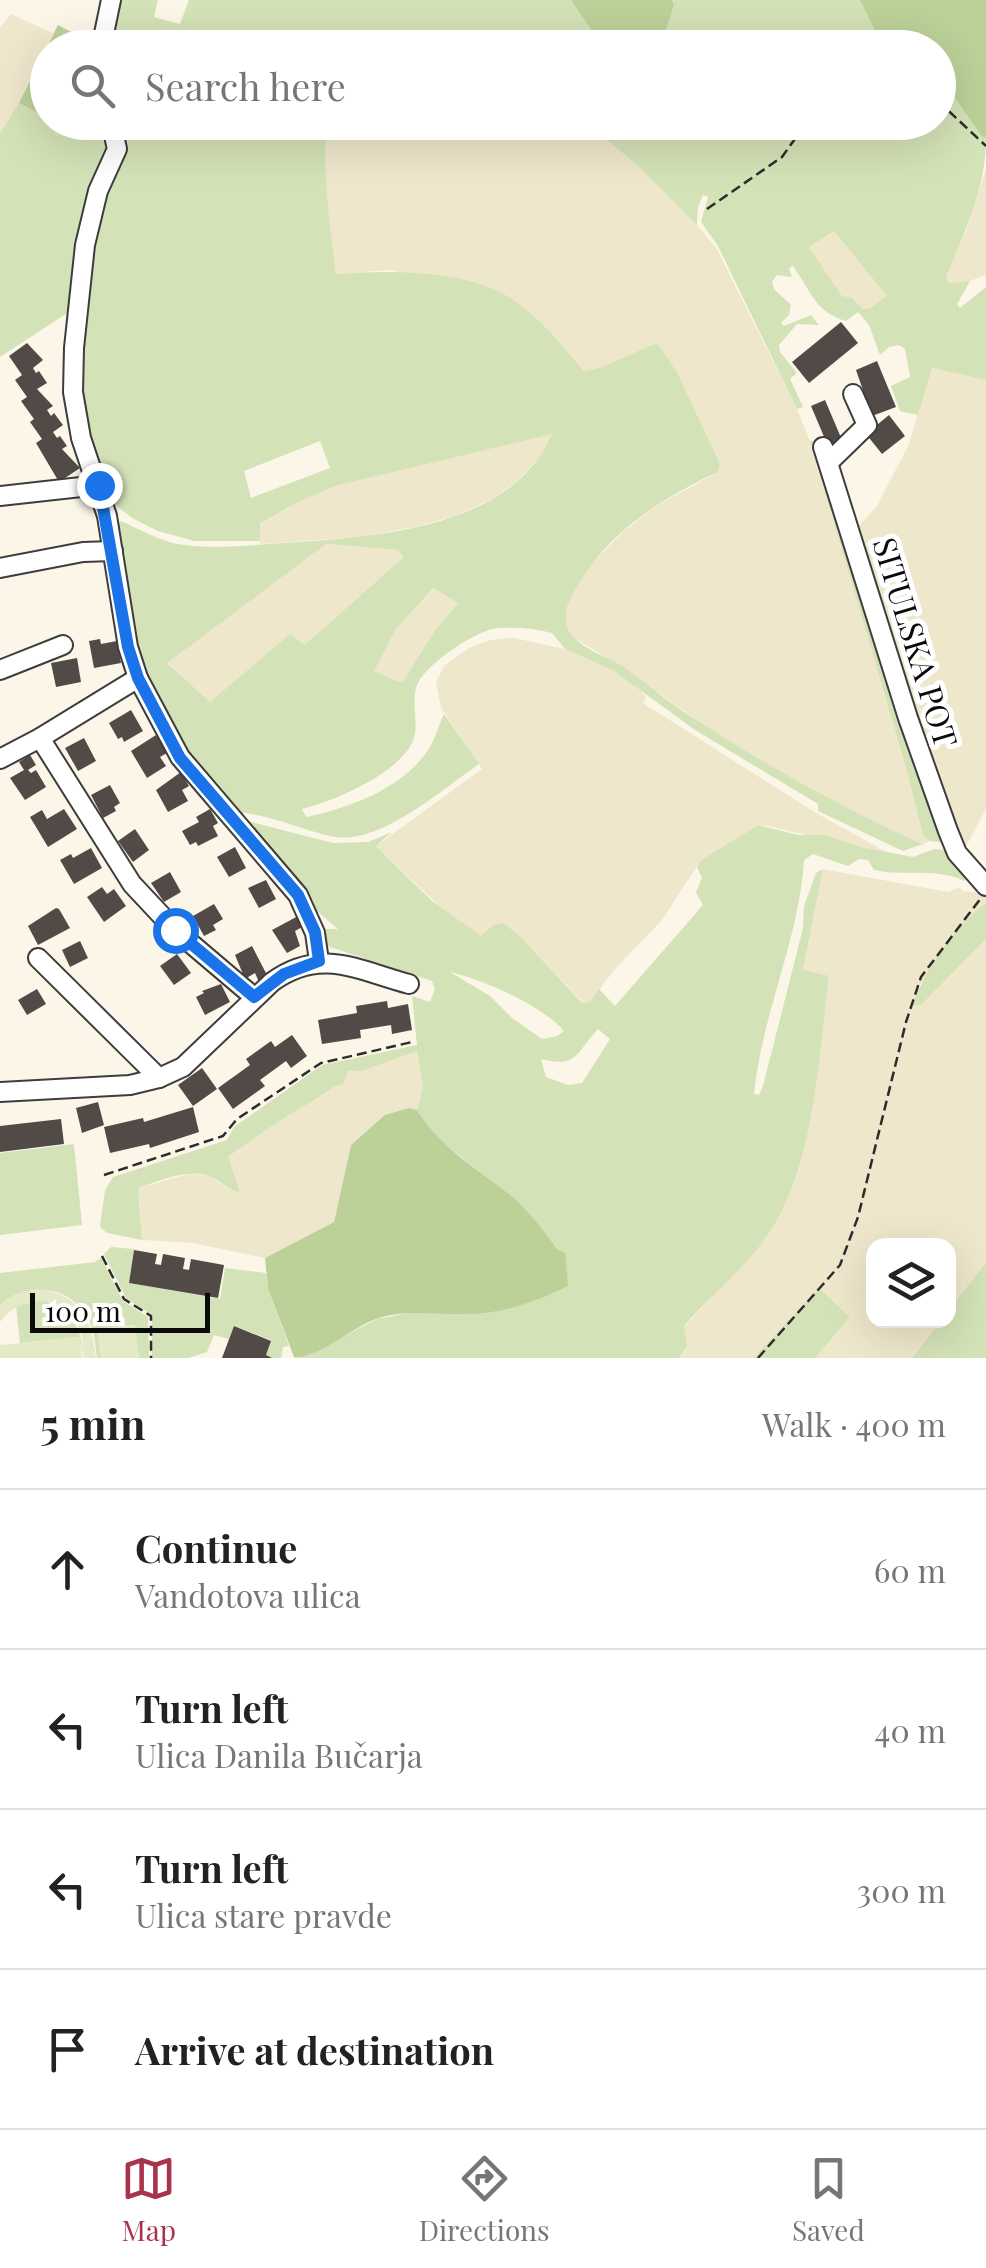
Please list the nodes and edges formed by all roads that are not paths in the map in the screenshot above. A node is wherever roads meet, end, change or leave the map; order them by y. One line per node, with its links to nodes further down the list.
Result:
1 (111, 0): 2 (street)
2 (105, 30)
3 (116, 140): 5 (street)
4 (853, 394): 14 (street, SITULSKA POT)
5 (99, 485): 6 (street); 7 (street)
6 (0, 496)
7 (113, 550): 8 (street); 11 (street)
8 (0, 568)
9 (63, 645): 10 (street)
10 (0, 670)
11 (138, 678): 12 (street); 16 (street)
12 (40, 738): 13 (street); 18 (street)
13 (0, 758)
14 (986, 886)
15 (38, 958): 19 (street)
16 (319, 961): 17 (street); 18 (street)
17 (409, 984)
18 (254, 997): 19 (street)
19 (159, 1078): 20 (street)
20 (0, 1092)

